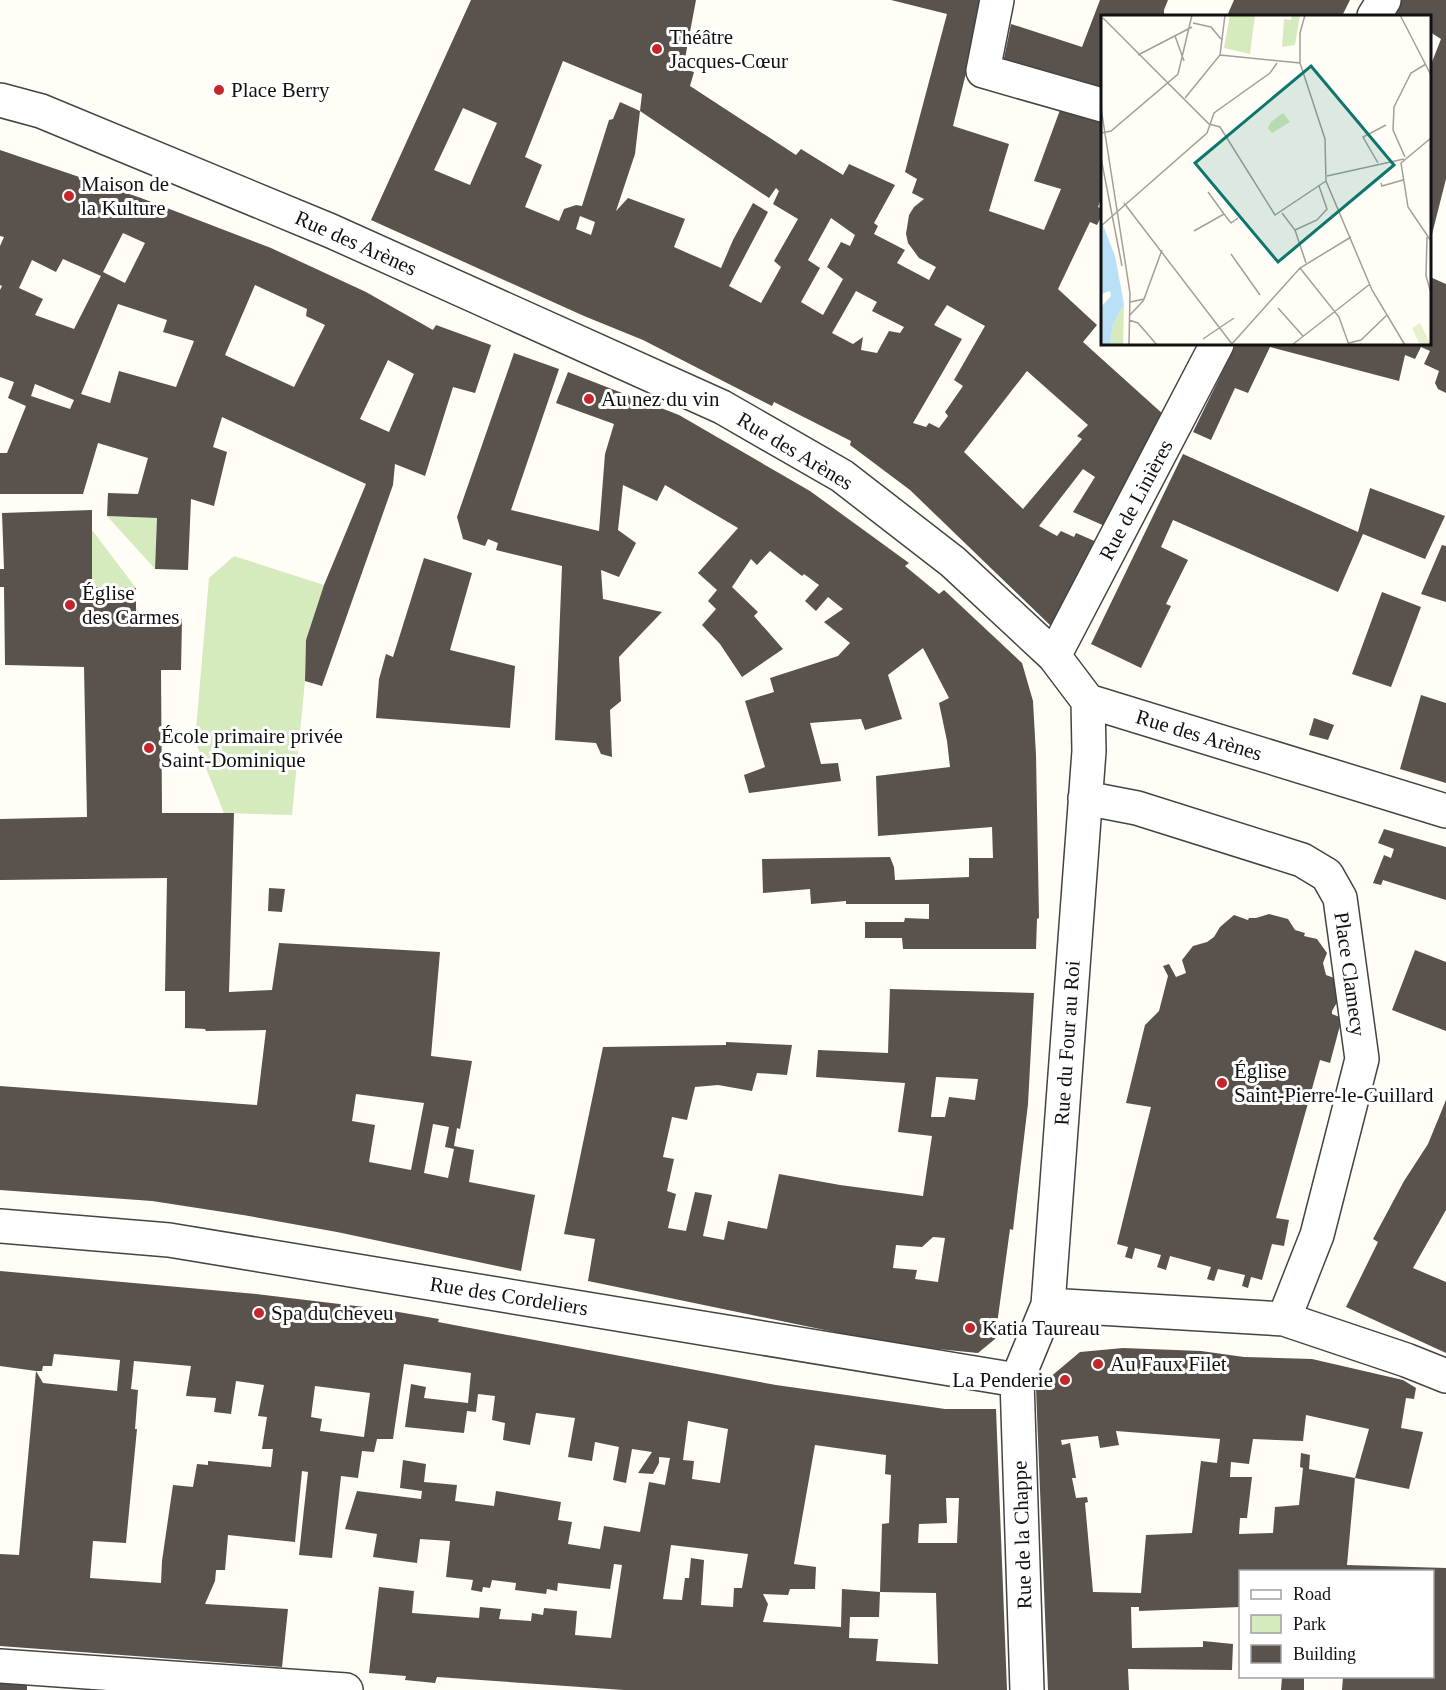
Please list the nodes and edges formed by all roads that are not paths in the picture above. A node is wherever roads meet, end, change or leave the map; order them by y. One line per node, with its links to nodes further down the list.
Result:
1 (998, 0): 5 (street)
2 (1384, 0): 3 (street)
3 (1375, 15)
4 (0, 100): 7 (street, Rue des Arènes)
5 (1101, 105)
6 (1216, 345): 7 (street, Rue de Linières)
7 (1054, 656): 8 (street, Rue des Arènes)
8 (1088, 701): 9 (street, Rue du Four au Roi); 10 (street, Rue des Arènes)
9 (1085, 798): 12 (street, Rue du Four au Roi); 13 (street, Place Clamecy)
10 (1446, 812)
11 (0, 1226): 15 (street, Rue des Cordeliers)
12 (1047, 1305): 13 (street); 15 (street, Rue du Four au Roi)
13 (1284, 1319): 14 (street)
14 (1446, 1376)
15 (1017, 1380): 18 (street, Rue de la Chappe)
16 (0, 1666): 17 (street)
17 (346, 1690)
18 (1028, 1690)

